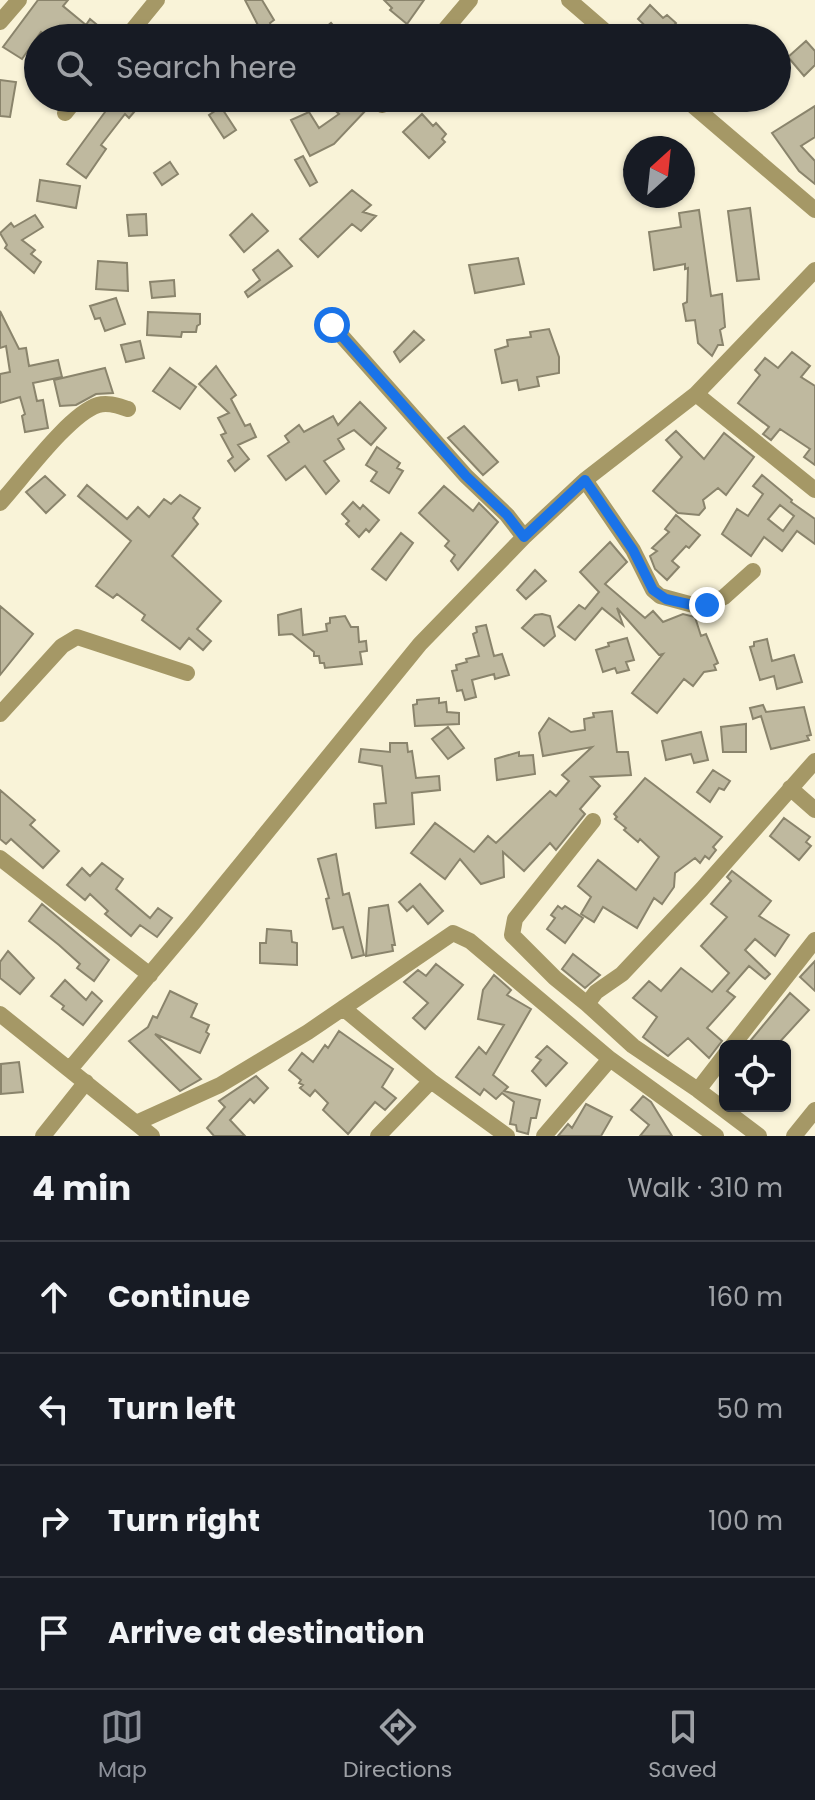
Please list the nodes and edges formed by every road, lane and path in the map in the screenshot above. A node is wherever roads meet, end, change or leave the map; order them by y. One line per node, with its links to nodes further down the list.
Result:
1 (19, 0): 5 (street)
2 (157, 0): 6 (street)
3 (470, 0): 7 (street)
4 (569, 0): 8 (street)
5 (0, 22)
6 (137, 24)
7 (450, 24)
8 (597, 24)
9 (700, 112): 10 (street)
10 (815, 210)
11 (815, 270): 13 (street)
12 (332, 325): 18 (street)
13 (696, 394): 15 (street); 16 (street)
14 (128, 409): 17 (street)
15 (585, 480): 18 (street); 19 (street)
16 (815, 490)
17 (0, 503)
18 (524, 537): 28 (street)
19 (753, 571)
20 (187, 673): 21 (street)
21 (0, 714)
22 (815, 761): 23 (street)
23 (790, 788): 24 (street); 29 (street)
24 (815, 810)
25 (593, 821): 29 (street)
26 (0, 858): 28 (street)
27 (815, 940): 32 (street)
28 (150, 975): 35 (street)
29 (587, 1004): 38 (street)
30 (343, 1008): 33 (street); 36 (street); 40 (street)
31 (0, 1014): 35 (street)
32 (737, 1040)
33 (610, 1059): 45 (street); 46 (street)
34 (719, 1063): 38 (street)
35 (70, 1069): 37 (street)
36 (431, 1081): 43 (street); 44 (street)
37 (86, 1082): 40 (street); 41 (street)
38 (698, 1090): 47 (street)
39 (815, 1110): 48 (street)
40 (136, 1123): 42 (street)
41 (43, 1136)
42 (152, 1136)
43 (378, 1136)
44 (507, 1136)
45 (544, 1136)
46 (716, 1136)
47 (759, 1136)
48 (794, 1136)

